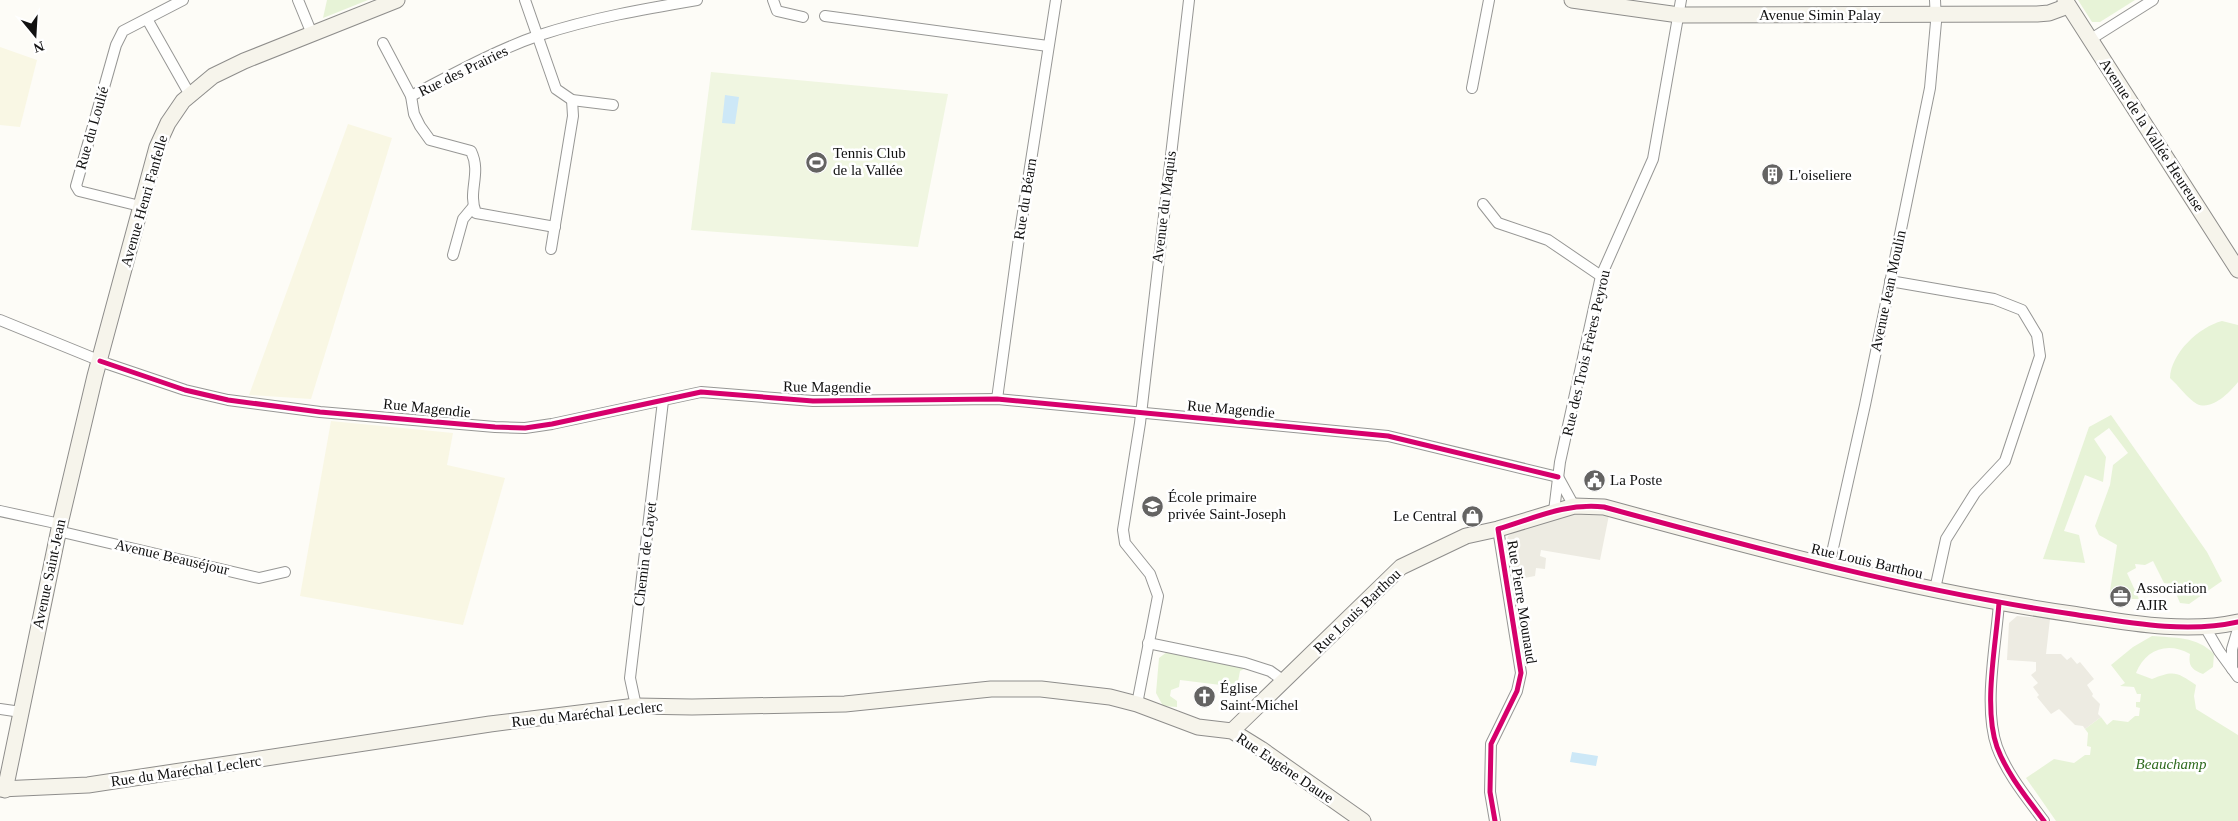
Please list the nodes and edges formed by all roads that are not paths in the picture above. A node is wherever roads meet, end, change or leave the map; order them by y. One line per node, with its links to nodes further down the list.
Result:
1 (183, 0): 17 (street, Rue du Loulié)
2 (298, 0): 18 (street)
3 (397, 0): 18 (street, Avenue Henri Fanfelle)
4 (525, 0): 19 (street)
5 (697, 0): 19 (street, Rue des Prairies)
6 (773, 0): 16 (street)
7 (1056, 0): 22 (street, Rue du Béarn)
8 (1189, 0): 41 (street, Avenue du Maquis)
9 (1489, 0): 23 (street)
10 (1572, 0): 13 (street, Avenue Simin Palay)
11 (2153, 0): 20 (street)
12 (2066, 3): 14 (street, Avenue Simin Palay); 20 (street, Avenue de la Vallée Heureuse)
13 (1680, 8): 14 (street, Avenue Simin Palay); 35 (street, Rue des Trois Frères Peyrou)
14 (1935, 8): 36 (street, Avenue Jean Moulin)
15 (825, 16): 22 (street)
16 (803, 17)
17 (147, 19): 24 (street); 29 (street, Rue du Loulié)
18 (312, 34): 24 (street, Avenue Henri Fanfelle)
19 (538, 36): 25 (street, Rue des Prairies); 26 (street)
20 (2091, 39): 34 (street, Avenue de la Vallée Heureuse)
21 (382, 42): 25 (street)
22 (1048, 46): 39 (street, Rue du Béarn)
23 (1472, 88)
24 (190, 95): 29 (street, Avenue Henri Fanfelle)
25 (412, 96): 30 (street, Rue des Prairies)
26 (572, 100): 27 (street); 31 (street)
27 (613, 105)
28 (1483, 204): 35 (street)
29 (140, 206): 38 (street, Avenue Henri Fanfelle)
30 (473, 207): 31 (street); 33 (street)
31 (555, 227): 32 (street)
32 (551, 250)
33 (453, 254)
34 (2236, 263)
35 (1602, 276): 42 (street, Rue des Trois Frères Peyrou)
36 (1890, 281): 48 (street, Avenue Jean Moulin); 50 (street)
37 (0, 320): 38 (street, Rue Magendie)
38 (100, 361): 40 (street, Rue Magendie); 46 (street, Avenue Saint-Jean)
39 (997, 399): 40 (street, Rue Magendie); 41 (street, Rue Magendie)
40 (663, 401): 59 (street, Chemin de Gayet)
41 (1140, 413): 42 (street, Rue Magendie); 55 (street, Avenue du Maquis)
42 (1558, 477): 43 (street); 45 (street, Rue des Trois Frères Peyrou)
43 (1574, 506): 45 (street, Rue Louis Barthou); 48 (street, Rue Louis Barthou)
44 (0, 511): 46 (street, Avenue Beauséjour)
45 (1554, 512): 47 (street, Rue Louis Barthou)
46 (59, 527): 49 (street, Avenue Beauséjour); 61 (street, Avenue Saint-Jean)
47 (1498, 529): 57 (street, Rue Louis Barthou); 65 (street, Rue Pierre Mounaud)
48 (1829, 566): 50 (street, Rue Louis Barthou)
49 (285, 572)
50 (1935, 589): 51 (street, Rue Louis Barthou)
51 (1999, 603): 53 (street, Rue Louis Barthou); 66 (street)
52 (2238, 622): 53 (street, Rue Louis Barthou)
53 (2204, 627): 56 (street)
54 (2238, 629): 56 (street)
55 (1148, 643): 57 (street); 58 (street, Avenue du Maquis)
56 (2235, 673)
57 (1284, 681): 62 (street, Rue Louis Barthou)
58 (1137, 704): 59 (street, Rue du Maréchal Leclerc); 62 (street, Rue du Maréchal Leclerc)
59 (636, 706): 63 (street, Rue du Maréchal Leclerc)
60 (0, 709): 61 (street)
61 (21, 712): 63 (street, Avenue Saint-Jean)
62 (1232, 731): 64 (street, Rue Eugène Daure)
63 (2, 790)
64 (1363, 821)
65 (1495, 821)
66 (2044, 821)

